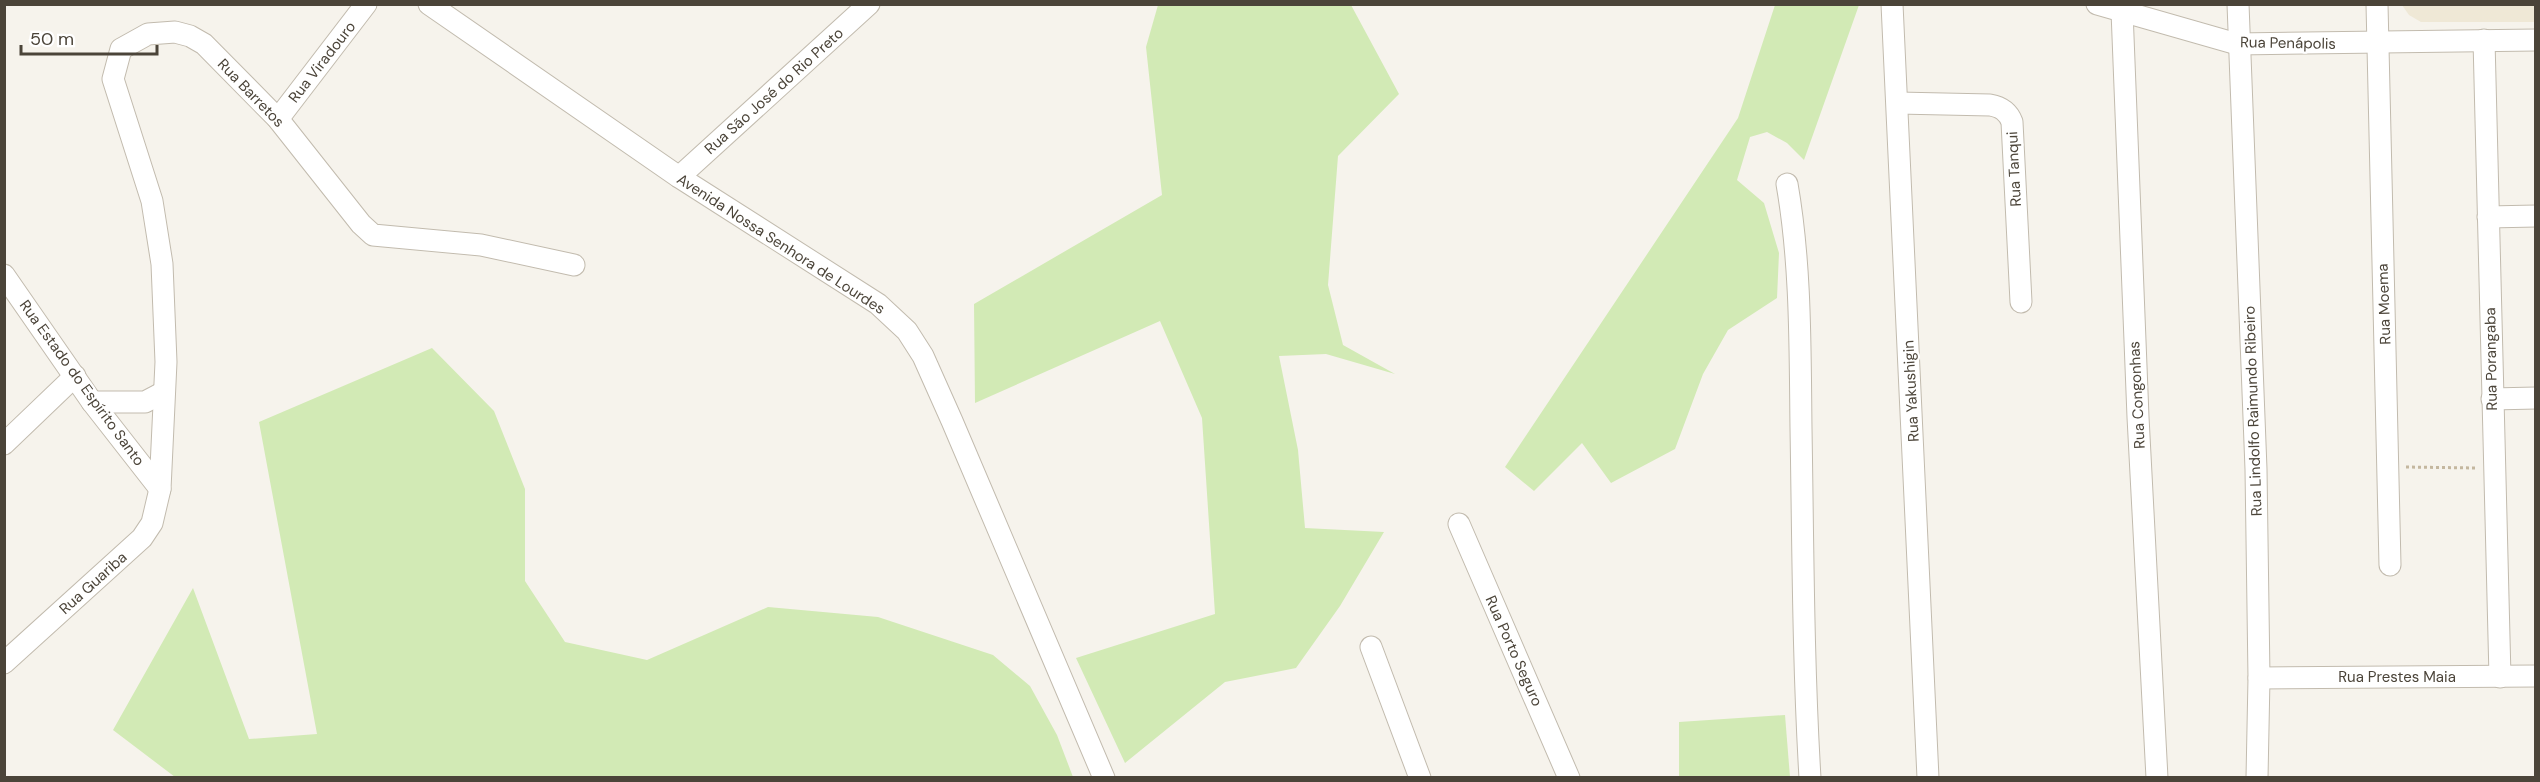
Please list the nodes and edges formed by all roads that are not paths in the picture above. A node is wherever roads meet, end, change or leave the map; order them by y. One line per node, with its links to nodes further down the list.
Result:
1 (366, 4): 14 (street, Rua Viradouro)
2 (429, 4): 15 (street, Avenida Nossa Senhora de Lourdes)
3 (869, 4): 15 (street, Rua São José do Rio Preto)
4 (1892, 4): 13 (street, Rua Yakushigin)
5 (2097, 4): 8 (street, Rua Penápolis)
6 (2238, 4): 11 (street, Rua Lindolfo Raimundo Ribeiro)
7 (2376, 4): 12 (street, Rua Moema)
8 (2122, 11): 11 (street, Rua Penápolis); 41 (street, Rua Congonhas)
9 (2484, 40): 10 (street, Rua Penápolis); 12 (street, Rua Penápolis); 18 (street, Rua Porangaba)
10 (2535, 40)
11 (2237, 44): 12 (street, Rua Penápolis); 35 (street, Rua Lindolfo Raimundo Ribeiro)
12 (2377, 44): 30 (street, Rua Moema)
13 (1898, 103): 21 (street, Rua Tanqui); 40 (street, Rua Yakushigin)
14 (278, 118): 19 (street, Rua Barretos); 23 (street, Rua Barretos)
15 (679, 177): 36 (street, Avenida Nossa Senhora de Lourdes)
16 (1787, 184): 39 (street)
17 (2535, 216): 18 (street)
18 (2488, 217): 25 (street, Rua Porangaba)
19 (573, 265)
20 (4, 275): 22 (street, Rua Estado do Espírito Santo)
21 (2021, 302)
22 (75, 376): 26 (street, Rua Estado do Espírito Santo); 27 (street)
23 (164, 392): 26 (street); 28 (street, Rua Barretos)
24 (2535, 398): 25 (street)
25 (2492, 399): 34 (street, Rua Porangaba)
26 (92, 402): 28 (street, Rua Estado do Espírito Santo)
27 (4, 444)
28 (160, 489): 32 (street, Rua Guariba)
29 (1459, 524): 38 (street, Rua Porto Seguro)
30 (2390, 565)
31 (1371, 647): 37 (street)
32 (4, 663)
33 (2535, 676): 34 (street, Rua Prestes Maia)
34 (2500, 677): 35 (street, Rua Prestes Maia)
35 (2259, 678): 42 (street, Rua Lindolfo Raimundo Ribeiro)
36 (1104, 777)
37 (1420, 777)
38 (1569, 777)
39 (1810, 777)
40 (1928, 777)
41 (2157, 777)
42 (2257, 777)

